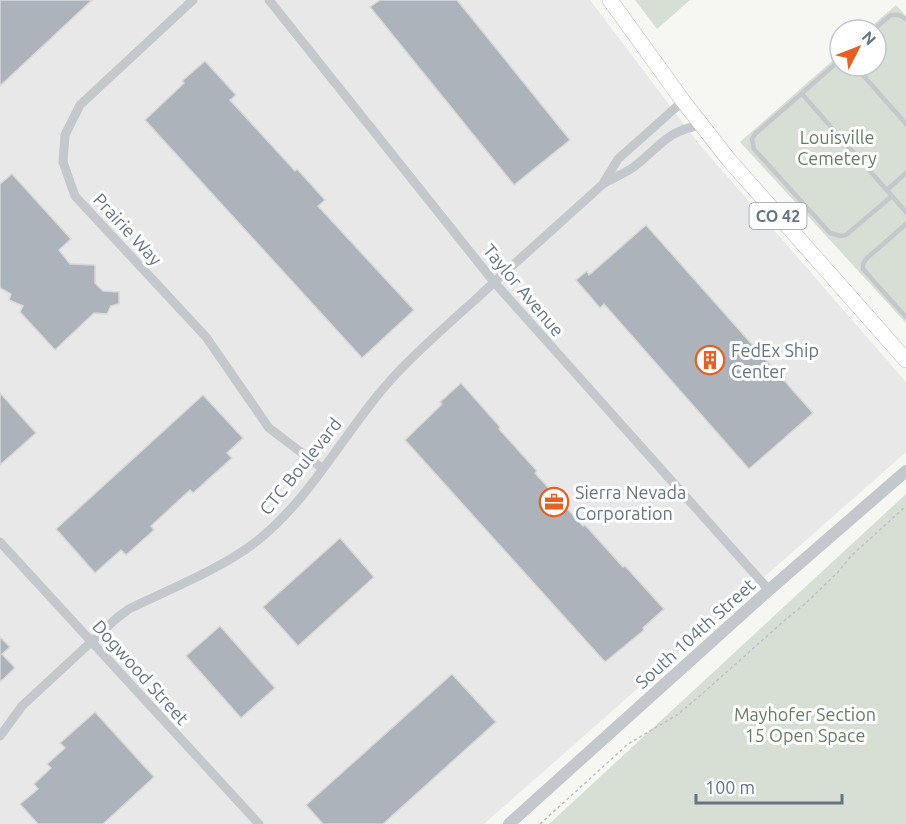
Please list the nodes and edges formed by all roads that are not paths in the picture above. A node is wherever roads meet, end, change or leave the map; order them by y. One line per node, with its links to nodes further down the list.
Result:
1 (193, 0): 21 (street, Prairie Way)
2 (268, 0): 18 (street, Taylor Avenue)
3 (610, 0): 9 (main road, CO 42)
4 (887, 18): 5 (lane)
5 (906, 19)
6 (828, 71): 8 (lane)
7 (866, 78): 10 (lane)
8 (802, 94): 14 (lane); 15 (lane)
9 (683, 101): 11 (main road, CO 42); 13 (street, CTC Boulevard)
10 (906, 124)
11 (702, 125): 13 (street, CTC Boulevard); 20 (main road, CO 42)
12 (906, 173): 14 (lane)
13 (603, 184): 18 (street, CTC Boulevard)
14 (887, 190): 15 (lane)
15 (892, 195): 16 (lane)
16 (906, 212)
17 (906, 224): 19 (lane)
18 (494, 282): 21 (street, CTC Boulevard); 24 (street, Taylor Avenue)
19 (906, 317)
20 (906, 360)
21 (323, 469): 25 (street, CTC Boulevard)
22 (906, 471): 24 (street, South 104th Street)
23 (0, 542): 25 (street, Dogwood Street)
24 (770, 590): 28 (street, South 104th Street)
25 (92, 642): 26 (street, CTC Boulevard); 27 (street, Dogwood Street)
26 (0, 736)
27 (258, 824)
28 (509, 824)

